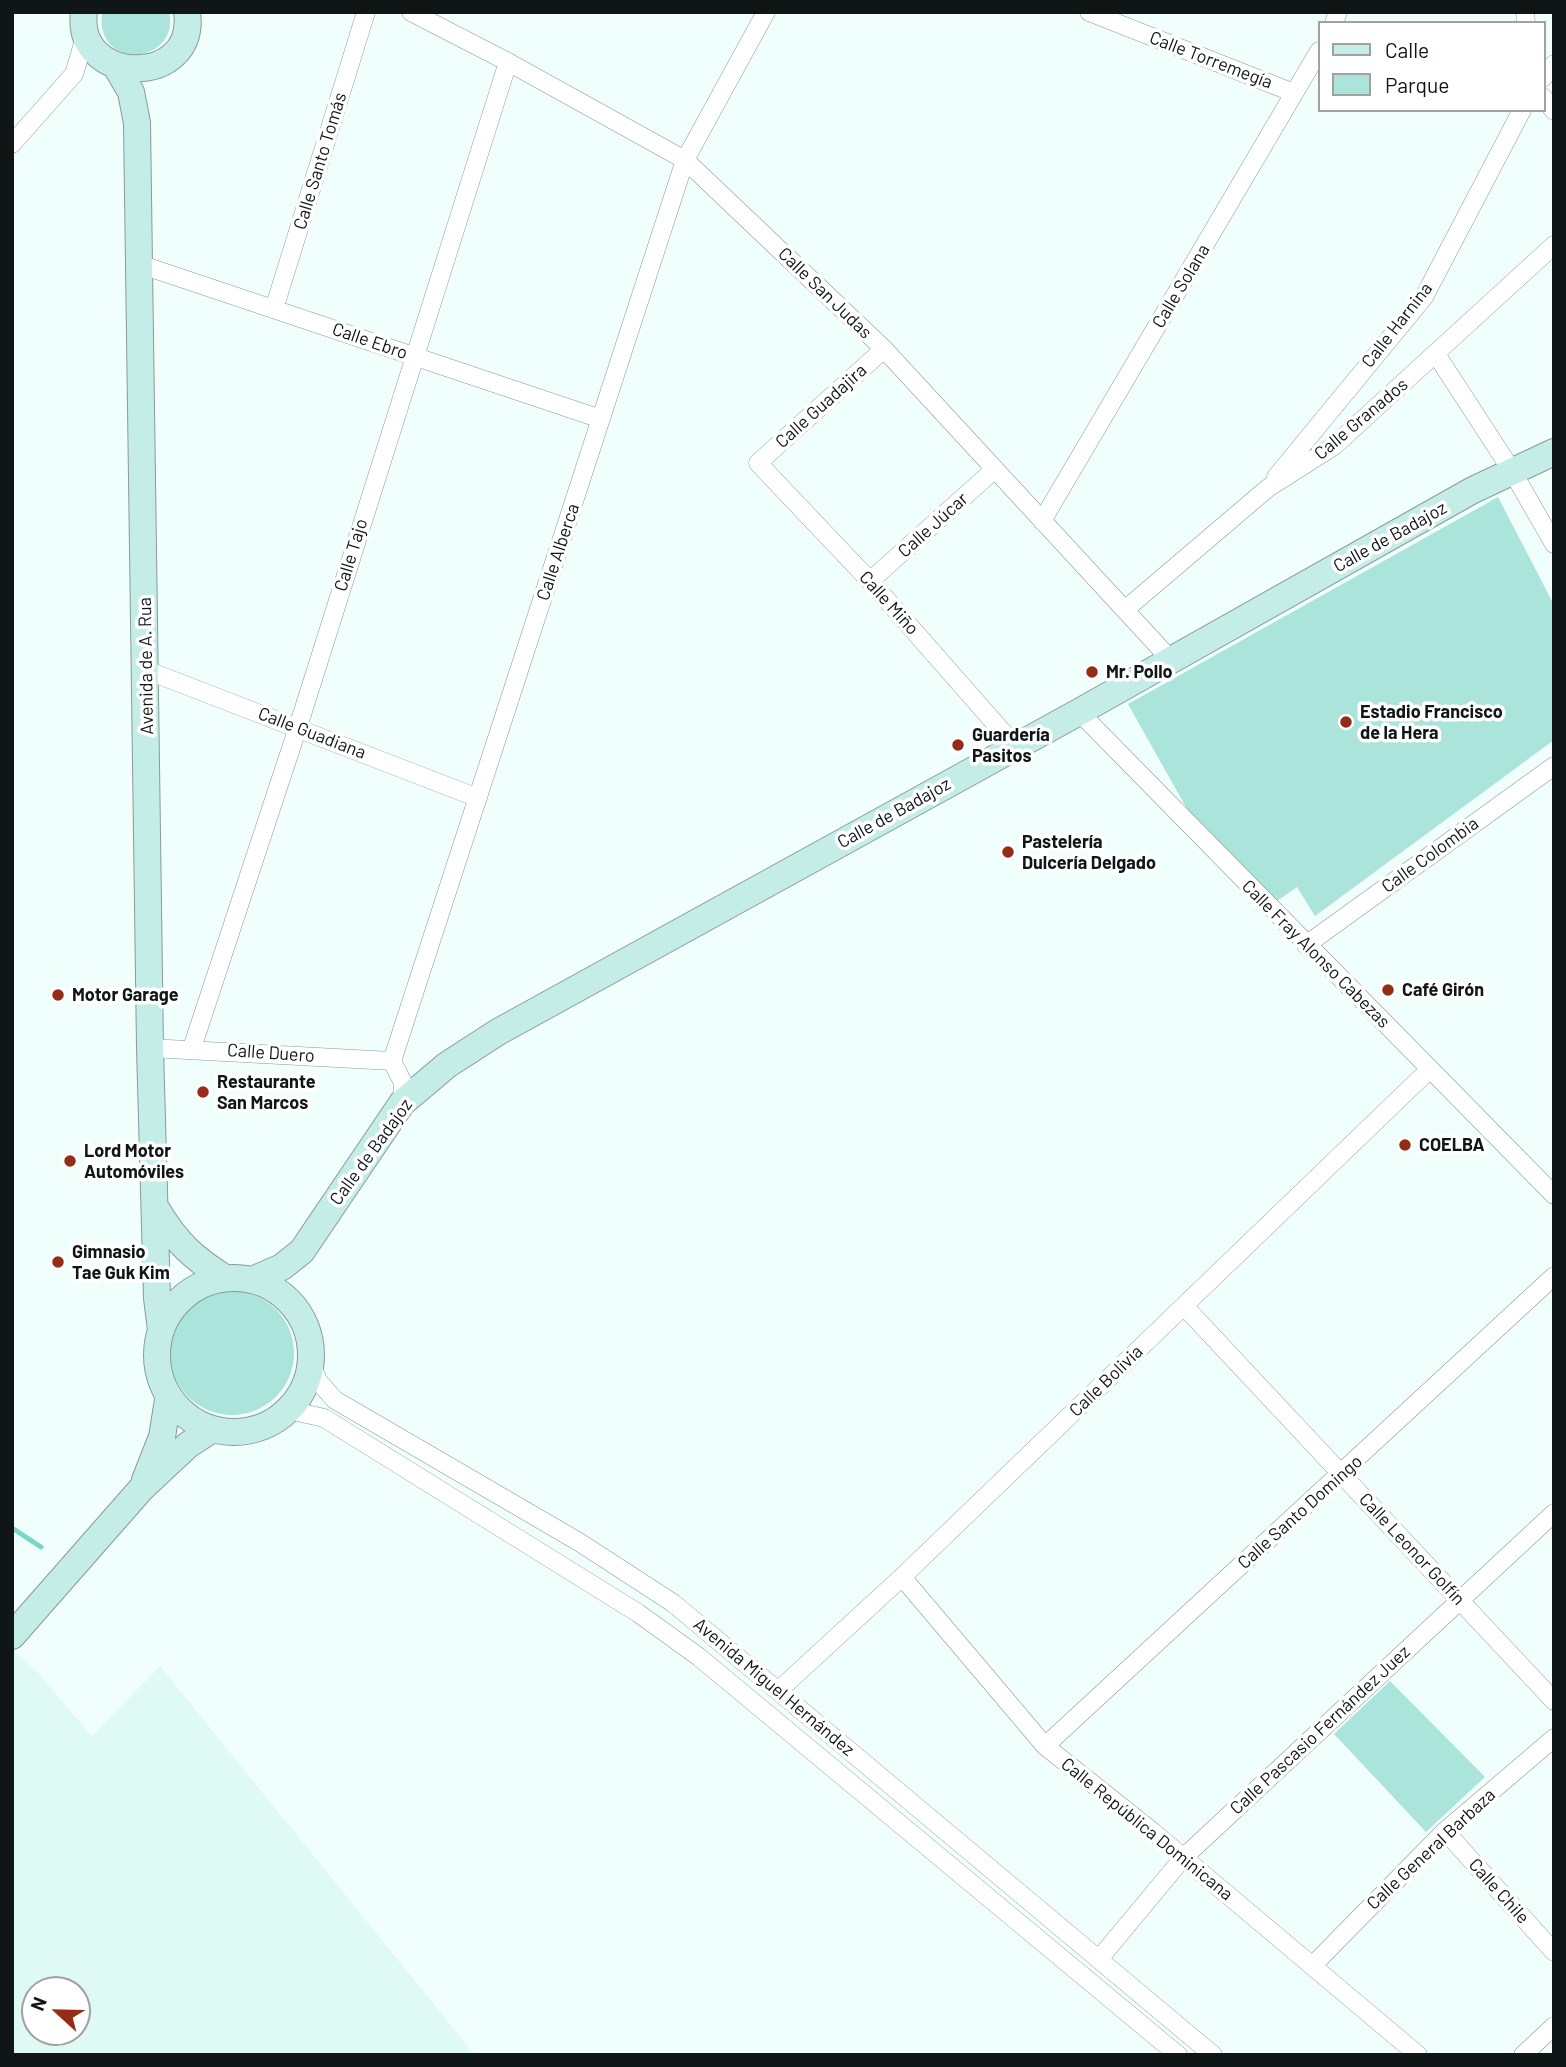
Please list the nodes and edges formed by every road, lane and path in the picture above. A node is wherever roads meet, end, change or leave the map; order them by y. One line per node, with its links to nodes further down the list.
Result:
1 (187, 12): 10 (street, Avenida de A. Rua)
2 (366, 12): 19 (street, Calle Santo Tomás)
3 (411, 12): 8 (street, Calle San Judas)
4 (766, 12): 16 (street, Calle Alberca)
5 (1089, 12): 12 (street, Calle Torremegía)
6 (83, 19): 9 (street, Avenida de A. Rua); 11 (street)
7 (1318, 53): 12 (street, Calle Solana)
8 (508, 62): 16 (street, Calle San Judas); 22 (street, Calle Tajo)
9 (113, 64): 10 (street); 11 (street); 14 (street, Avenida de A. Rua)
10 (158, 66): 14 (street, Avenida de A. Rua)
11 (74, 74): 15 (street)
12 (1294, 93): 29 (street, Calle Solana)
13 (1521, 112): 28 (street, Calle Harnina)
14 (137, 123): 18 (street, Avenida de A. Rua)
15 (12, 144)
16 (685, 160): 20 (street, Calle San Judas); 23 (street, Calle Alberca)
17 (1554, 246): 21 (street, Calle Granados)
18 (139, 264): 19 (street, Calle Ebro); 34 (street, Avenida de A. Rua)
19 (274, 309): 22 (street, Calle Ebro)
20 (884, 349): 25 (street, Calle Guadajira); 26 (street, Calle San Judas)
21 (1436, 354): 27 (street); 28 (street, Calle Granados)
22 (413, 356): 23 (street, Calle Ebro); 36 (street, Calle Tajo)
23 (601, 419): 39 (street, Calle Alberca)
24 (1554, 452): 27 (street, Calle de Badajoz)
25 (758, 463): 31 (street, Calle Miño)
26 (995, 469): 29 (street, Calle San Judas); 31 (street, Calle Júcar)
27 (1512, 471): 30 (street); 33 (street, Calle de Badajoz)
28 (1268, 488): 32 (street, Calle Granados)
29 (1042, 520): 32 (street, Calle San Judas)
30 (1554, 544)
31 (870, 581): 37 (street, Calle Miño)
32 (1127, 608): 33 (street, Calle San Judas)
33 (1171, 660): 35 (street, Calle de Badajoz)
34 (146, 670): 36 (street, Calle Guadiana); 41 (street, Avenida de A. Rua)
35 (1079, 712): 37 (street, Calle de Badajoz); 40 (street, Calle Fray Alonso Cabezas)
36 (298, 727): 39 (street, Calle Guadiana); 42 (street, Calle Tajo)
37 (1015, 746): 45 (street, Calle de Badajoz)
38 (1554, 766): 40 (street, Calle Colombia)
39 (478, 798): 43 (street, Calle Alberca)
40 (1306, 945): 44 (street, Calle Fray Alonso Cabezas)
41 (150, 1048): 42 (street, Calle Duero); 47 (street, Avenida de A. Rua)
42 (192, 1048): 43 (street, Calle Duero)
43 (392, 1061): 45 (street)
44 (1430, 1069): 46 (street, Calle Fray Alonso Cabezas); 53 (street, Calle Bolivia)
45 (402, 1102): 48 (street, Calle de Badajoz)
46 (1554, 1195)
47 (156, 1209): 50 (street, Avenida de A. Rua); 54 (street, Avenida de A. Rua)
48 (302, 1251): 51 (street, Calle de Badajoz); 52 (street, Calle de Badajoz)
49 (1554, 1276): 59 (street, Calle Santo Domingo)
50 (225, 1278): 51 (street); 54 (street)
51 (252, 1280): 52 (street)
52 (294, 1305): 55 (street)
53 (1184, 1306): 59 (street, Calle Leonor Golfín); 62 (street, Calle Bolivia)
54 (161, 1331): 56 (street)
55 (311, 1362): 57 (street); 65 (street, Avenida Miguel Hernández)
56 (168, 1401): 58 (street); 60 (street)
57 (289, 1410): 58 (street); 75 (street, Avenida Miguel Hernández)
58 (211, 1430): 60 (street)
59 (1341, 1474): 63 (street, Calle Leonor Golfín); 68 (street, Calle Santo Domingo)
60 (142, 1488): 64 (street)
61 (1554, 1513): 63 (street, Calle Pascasio Fernández Juez)
62 (902, 1577): 65 (street, Calle Bolivia); 68 (street, Calle República Dominicana)
63 (1460, 1600): 66 (street, Calle Leonor Golfín); 70 (street, Calle Pascasio Fernández Juez)
64 (12, 1636)
65 (779, 1690): 72 (street, Avenida Miguel Hernández)
66 (1554, 1701)
67 (1554, 1738): 69 (street, Calle General Barbaza)
68 (1045, 1746): 70 (street, Calle República Dominicana)
69 (1445, 1831): 71 (street, Calle Chile); 73 (street, Calle General Barbaza)
70 (1183, 1858): 72 (street, Calle Pascasio Fernández Juez); 73 (street, Calle República Dominicana)
71 (1554, 1952)
72 (1099, 1959): 76 (street, Avenida Miguel Hernández)
73 (1312, 1965): 77 (street, Calle República Dominicana)
74 (1554, 2026): 78 (street)
75 (1178, 2055)
76 (1213, 2055)
77 (1418, 2055)
78 (1522, 2055)

